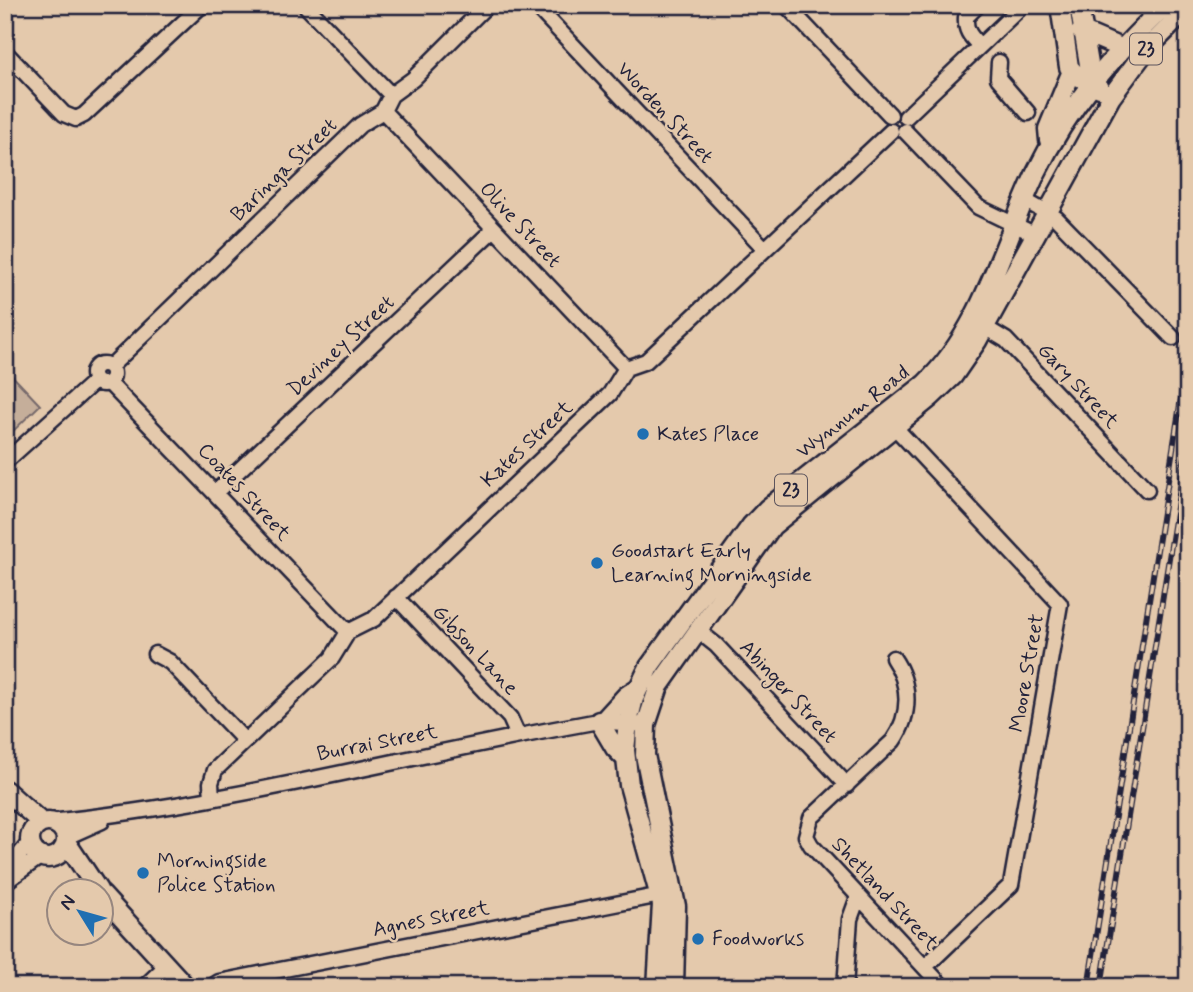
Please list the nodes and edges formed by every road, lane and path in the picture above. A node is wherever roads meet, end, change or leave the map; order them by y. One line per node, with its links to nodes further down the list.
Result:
1 (202, 5): 15 (street)
2 (305, 5): 19 (street)
3 (487, 5): 19 (street, Baringa Street)
4 (535, 5): 30 (street, Worden Street)
5 (786, 5): 23 (street)
6 (978, 5): 13 (street)
7 (1023, 5): 13 (street, Kates Street)
8 (1060, 5): 17 (main road)
9 (1079, 5): 12 (main road)
10 (1166, 5): 14 (main road, Wynnum Road / 23)
11 (1188, 8): 20 (main road, Wynnum Road / 23)
12 (1081, 31): 14 (main road); 18 (main road)
13 (979, 45): 23 (street, Kates Street)
14 (1121, 48): 18 (main road, Wynnum Road / 23)
15 (5, 52)
16 (999, 62): 22 (street)
17 (1072, 71): 18 (main road); 24 (main road)
18 (1092, 82): 20 (main road); 24 (main road, Wynnum Road / 23)
19 (391, 95): 21 (street, Baringa Street)
20 (1111, 97): 26 (main road, Wynnum Road / 23)
21 (383, 111): 28 (street, Olive Street); 34 (street, Baringa Street)
22 (1028, 113)
23 (900, 126): 27 (street); 30 (street, Kates Street)
24 (1050, 147): 25 (main road, Wynnum Road / 23)
25 (1024, 200): 26 (street); 27 (main road, Wynnum Road / 23)
26 (1048, 213): 29 (main road, Wynnum Road / 23); 32 (street)
27 (1013, 225): 29 (street); 31 (main road, Wynnum Road / 23)
28 (494, 229): 33 (street, Olive Street); 38 (street, Deviney Street)
29 (1036, 235): 31 (main road, Wynnum Road / 23)
30 (765, 249): 33 (street, Kates Street)
31 (978, 323): 35 (main road, Wynnum Road / 23); 37 (street, Gary Street)
32 (1173, 338)
33 (626, 369): 39 (street, Kates Street)
34 (102, 382): 36 (street); 38 (street, Coates Street)
35 (889, 422): 40 (main road, Wynnum Road / 23); 44 (main road, Wynnum Road / 23); 67 (street, Moore Street)
36 (5, 462)
37 (1147, 490)
38 (216, 492): 41 (street, Coates Street)
39 (396, 597): 41 (street, Kates Street); 47 (street, Gibson Lane)
40 (697, 630): 46 (main road, Wynnum Road / 23); 50 (street, Abinger Street)
41 (348, 632): 48 (street, Kates Street)
42 (155, 654): 48 (street)
43 (893, 658): 50 (street, Shetland Street)
44 (638, 688): 45 (main road); 46 (main road, Wynnum Road / 23)
45 (601, 720): 46 (street, Burrai Street); 47 (street, Burrai Street); 49 (main road)
46 (637, 723): 49 (main road, Wynnum Road / 23); 65 (main road, Wynnum Road / 23)
47 (518, 736): 52 (street, Burrai Street)
48 (244, 741): 52 (street, Kates Street)
49 (625, 758): 62 (main road, Wynnum Road / 23)
50 (847, 785): 63 (street, Shetland Street)
51 (5, 790): 55 (main road)
52 (212, 798): 54 (street, Burrai Street)
53 (5, 802): 55 (main road)
54 (116, 815): 55 (street, Burrai Street); 56 (street, Burrai Street)
55 (38, 830): 56 (main road); 57 (main road); 58 (street)
56 (66, 839): 57 (main road); 60 (main road)
57 (44, 857): 59 (main road); 61 (street)
58 (5, 872)
59 (76, 876)
60 (88, 876)
61 (5, 882)
62 (661, 895): 70 (street, Agnes Street); 71 (main road, Wynnum Road / 23)
63 (858, 897): 67 (street, Shetland Street); 74 (street)
64 (116, 912): 66 (main road)
65 (677, 941): 72 (main road); 73 (main road, Wynnum Road / 23)
66 (166, 966): 68 (street); 69 (main road)
67 (925, 967): 75 (street, Shetland Street)
68 (144, 987)
69 (186, 987)
70 (211, 987)
71 (657, 987)
72 (665, 987)
73 (674, 987)
74 (845, 987)
75 (943, 987)

